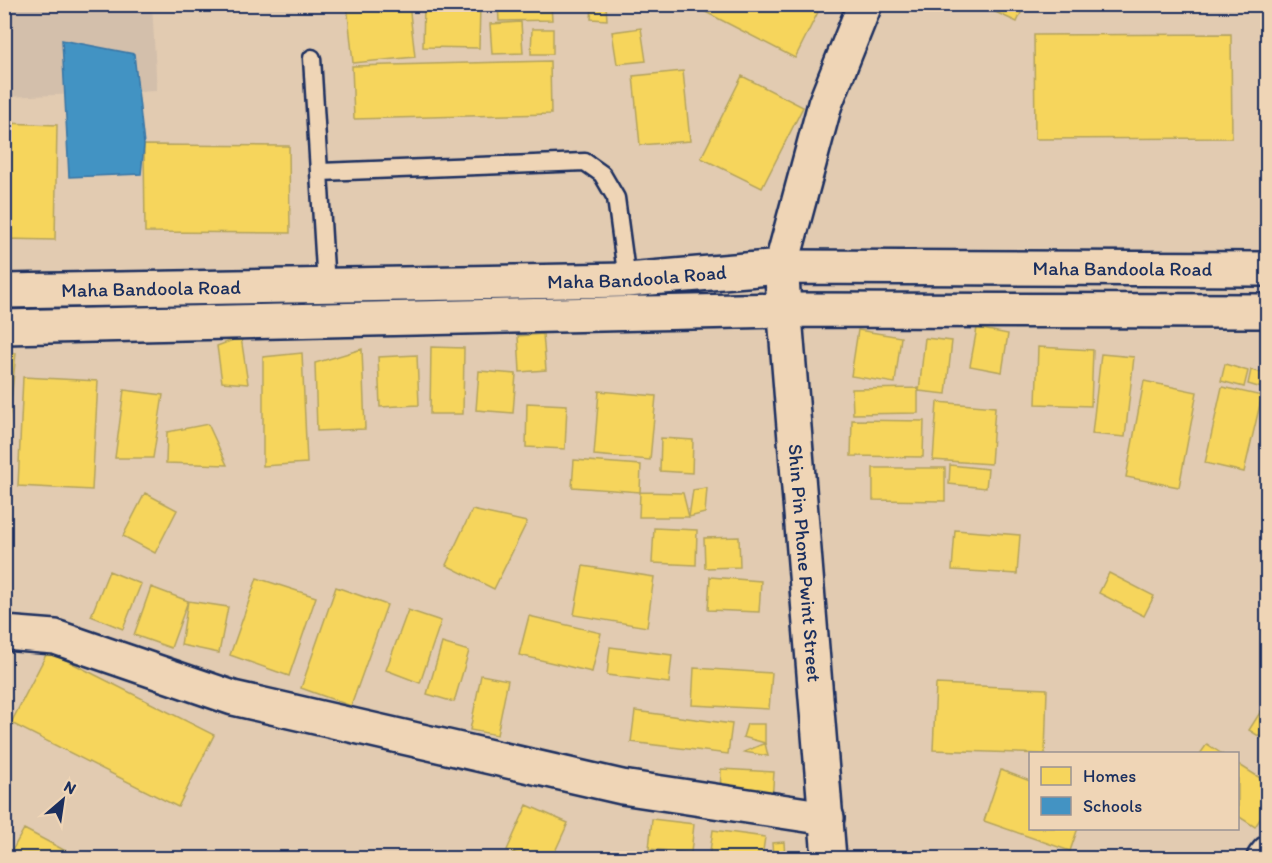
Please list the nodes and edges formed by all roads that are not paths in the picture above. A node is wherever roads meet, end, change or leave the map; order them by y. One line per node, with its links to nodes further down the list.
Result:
1 (865, 4): 4 (main road)
2 (312, 58): 3 (lane)
3 (320, 172): 6 (lane); 7 (lane)
4 (781, 267): 5 (main road, Maha Bandoola Road); 6 (main road, Maha Bandoola Road); 9 (main road, Shin Pin Phone Pwint Street)
5 (1268, 269)
6 (627, 280): 7 (main road, Maha Bandoola Road)
7 (326, 286): 8 (main road, Maha Bandoola Road)
8 (4, 291)
9 (785, 309): 10 (main road, Maha Bandoola Road); 11 (main road, Maha Bandoola Road); 13 (main road, Shin Pin Phone Pwint Street)
10 (1268, 311)
11 (4, 327)
12 (4, 633): 13 (main road)
13 (827, 819): 15 (main road, Shin Pin Phone Pwint Street)
14 (1268, 854): 16 (main road)
15 (829, 858)
16 (1264, 858)

